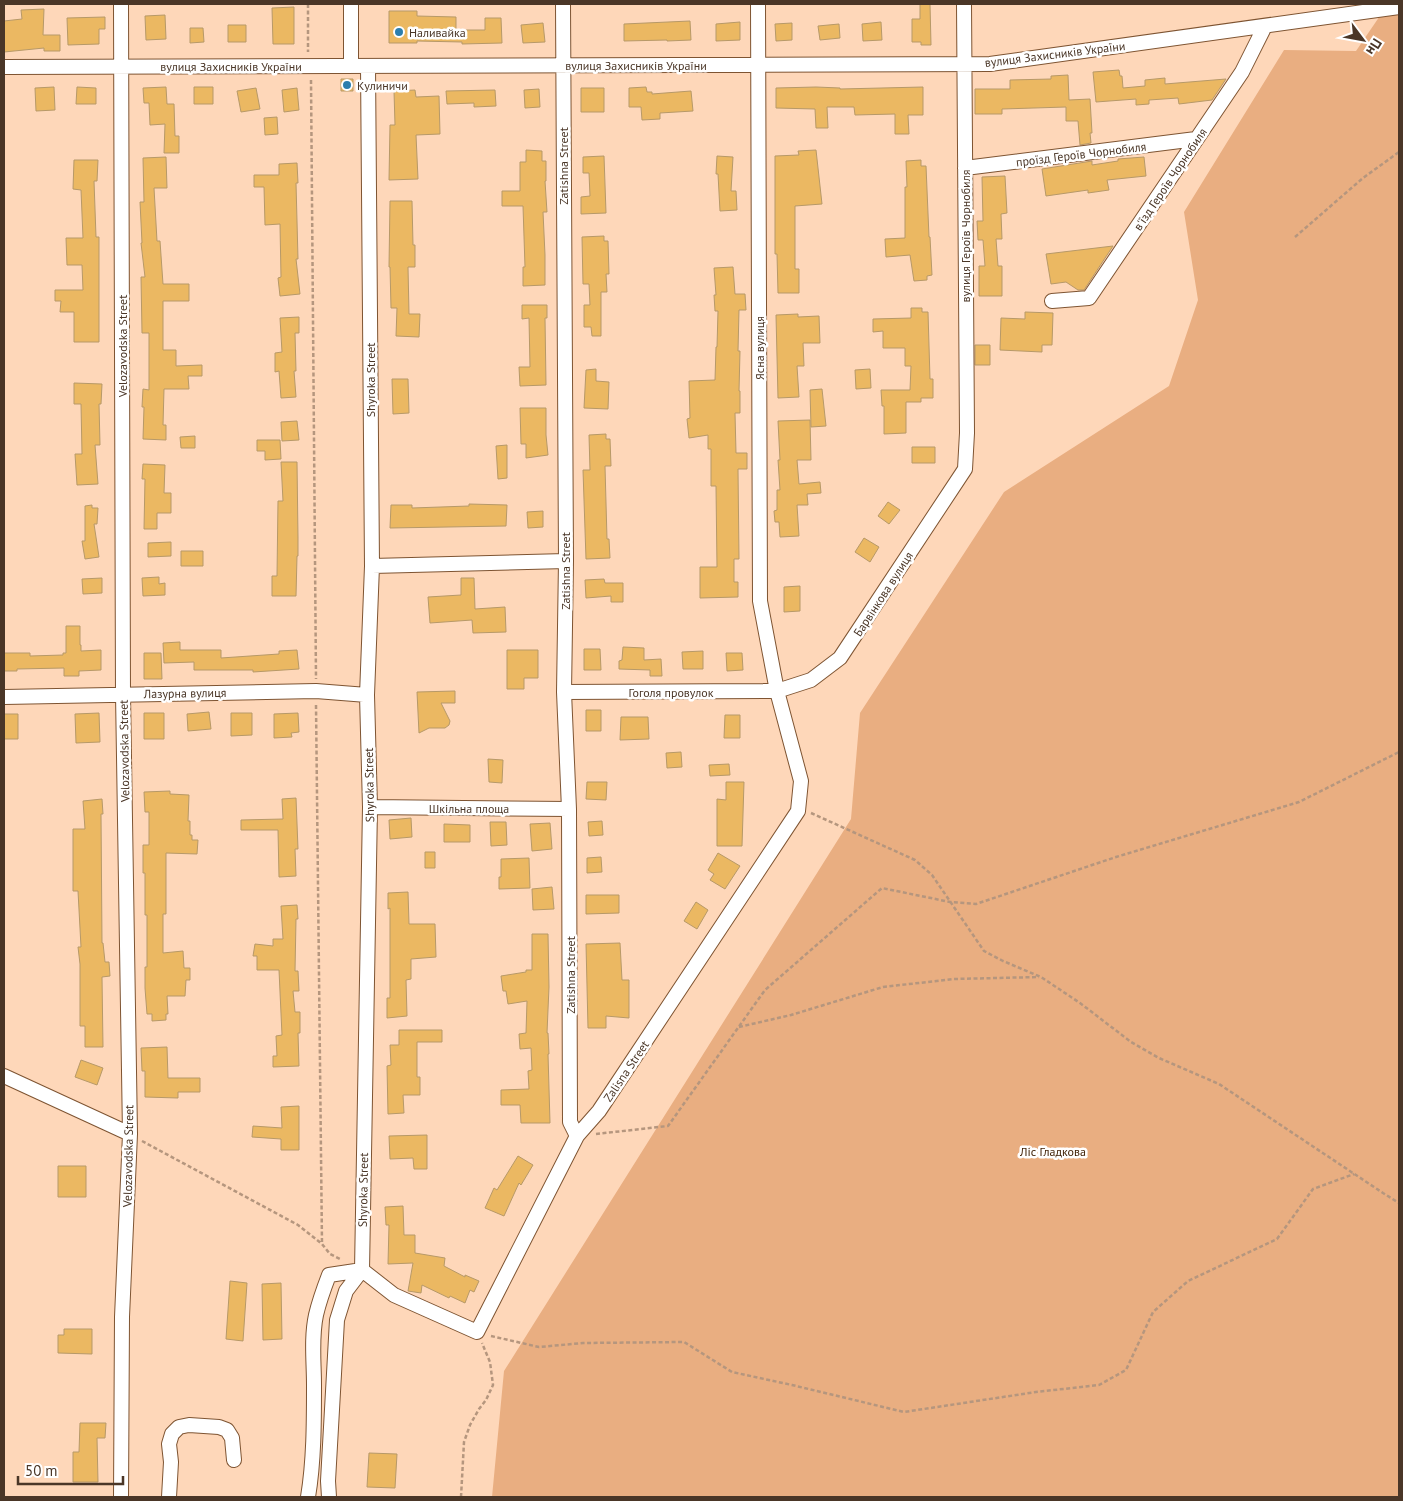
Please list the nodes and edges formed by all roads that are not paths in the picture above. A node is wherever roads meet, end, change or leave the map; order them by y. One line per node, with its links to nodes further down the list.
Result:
1 (121, 4): 11 (street, Velozavodska Street)
2 (350, 4): 12 (street)
3 (563, 4): 9 (street, Zatishna Street)
4 (758, 4): 10 (street, Ясна вулиця)
5 (964, 4): 8 (street, вулиця Героїв Чорнобиля)
6 (1399, 8): 7 (street, вулиця Захисників України)
7 (1265, 26): 8 (street, вулиця Захисників України); 15 (street, в'їзд Героїв Чорнобиля)
8 (964, 64): 10 (street, вулиця Захисників України); 16 (street, вулиця Героїв Чорнобиля)
9 (563, 65): 10 (street, вулиця Захисників України); 13 (street, вулиця Захисників України); 19 (street, Zatishna Street)
10 (758, 65): 22 (street, Ясна вулиця)
11 (121, 66): 12 (street, вулиця Захисників України); 14 (street, вулиця Захисників України); 23 (street, Velozavodska Street)
12 (351, 66): 13 (street, вулиця Захисників України)
13 (368, 66): 20 (street, Shyroka Street)
14 (4, 67)
15 (1196, 139): 16 (street, проїзд Героїв Чорнобиля); 17 (street, в'їзд Героїв Чорнобиля)
16 (965, 168): 18 (street, вулиця Героїв Чорнобиля)
17 (1052, 301)
18 (965, 469): 22 (street, Барвінкова вулиця)
19 (566, 561): 20 (street); 21 (street, Zatishna Street)
20 (372, 566): 24 (street, Shyroka Street)
21 (564, 692): 22 (street, Гоголя провулок); 27 (street, Zatishna Street)
22 (777, 692): 30 (street, Zalisna Street)
23 (123, 694): 24 (street, Лазурна вулиця); 25 (street, Лазурна вулиця); 29 (street, Velozavodska Street)
24 (367, 695): 26 (street, Shyroka Street)
25 (4, 697)
26 (370, 807): 27 (street, Шкільна площа); 31 (street, Shyroka Street)
27 (569, 809): 30 (street, Zatishna Street)
28 (4, 1076): 29 (street)
29 (130, 1134): 33 (street, Velozavodska Street)
30 (577, 1136): 31 (street, Zalisna Street)
31 (362, 1270): 35 (street); 36 (street)
32 (234, 1460): 34 (street)
33 (121, 1497)
34 (169, 1497)
35 (308, 1497)
36 (329, 1497)

